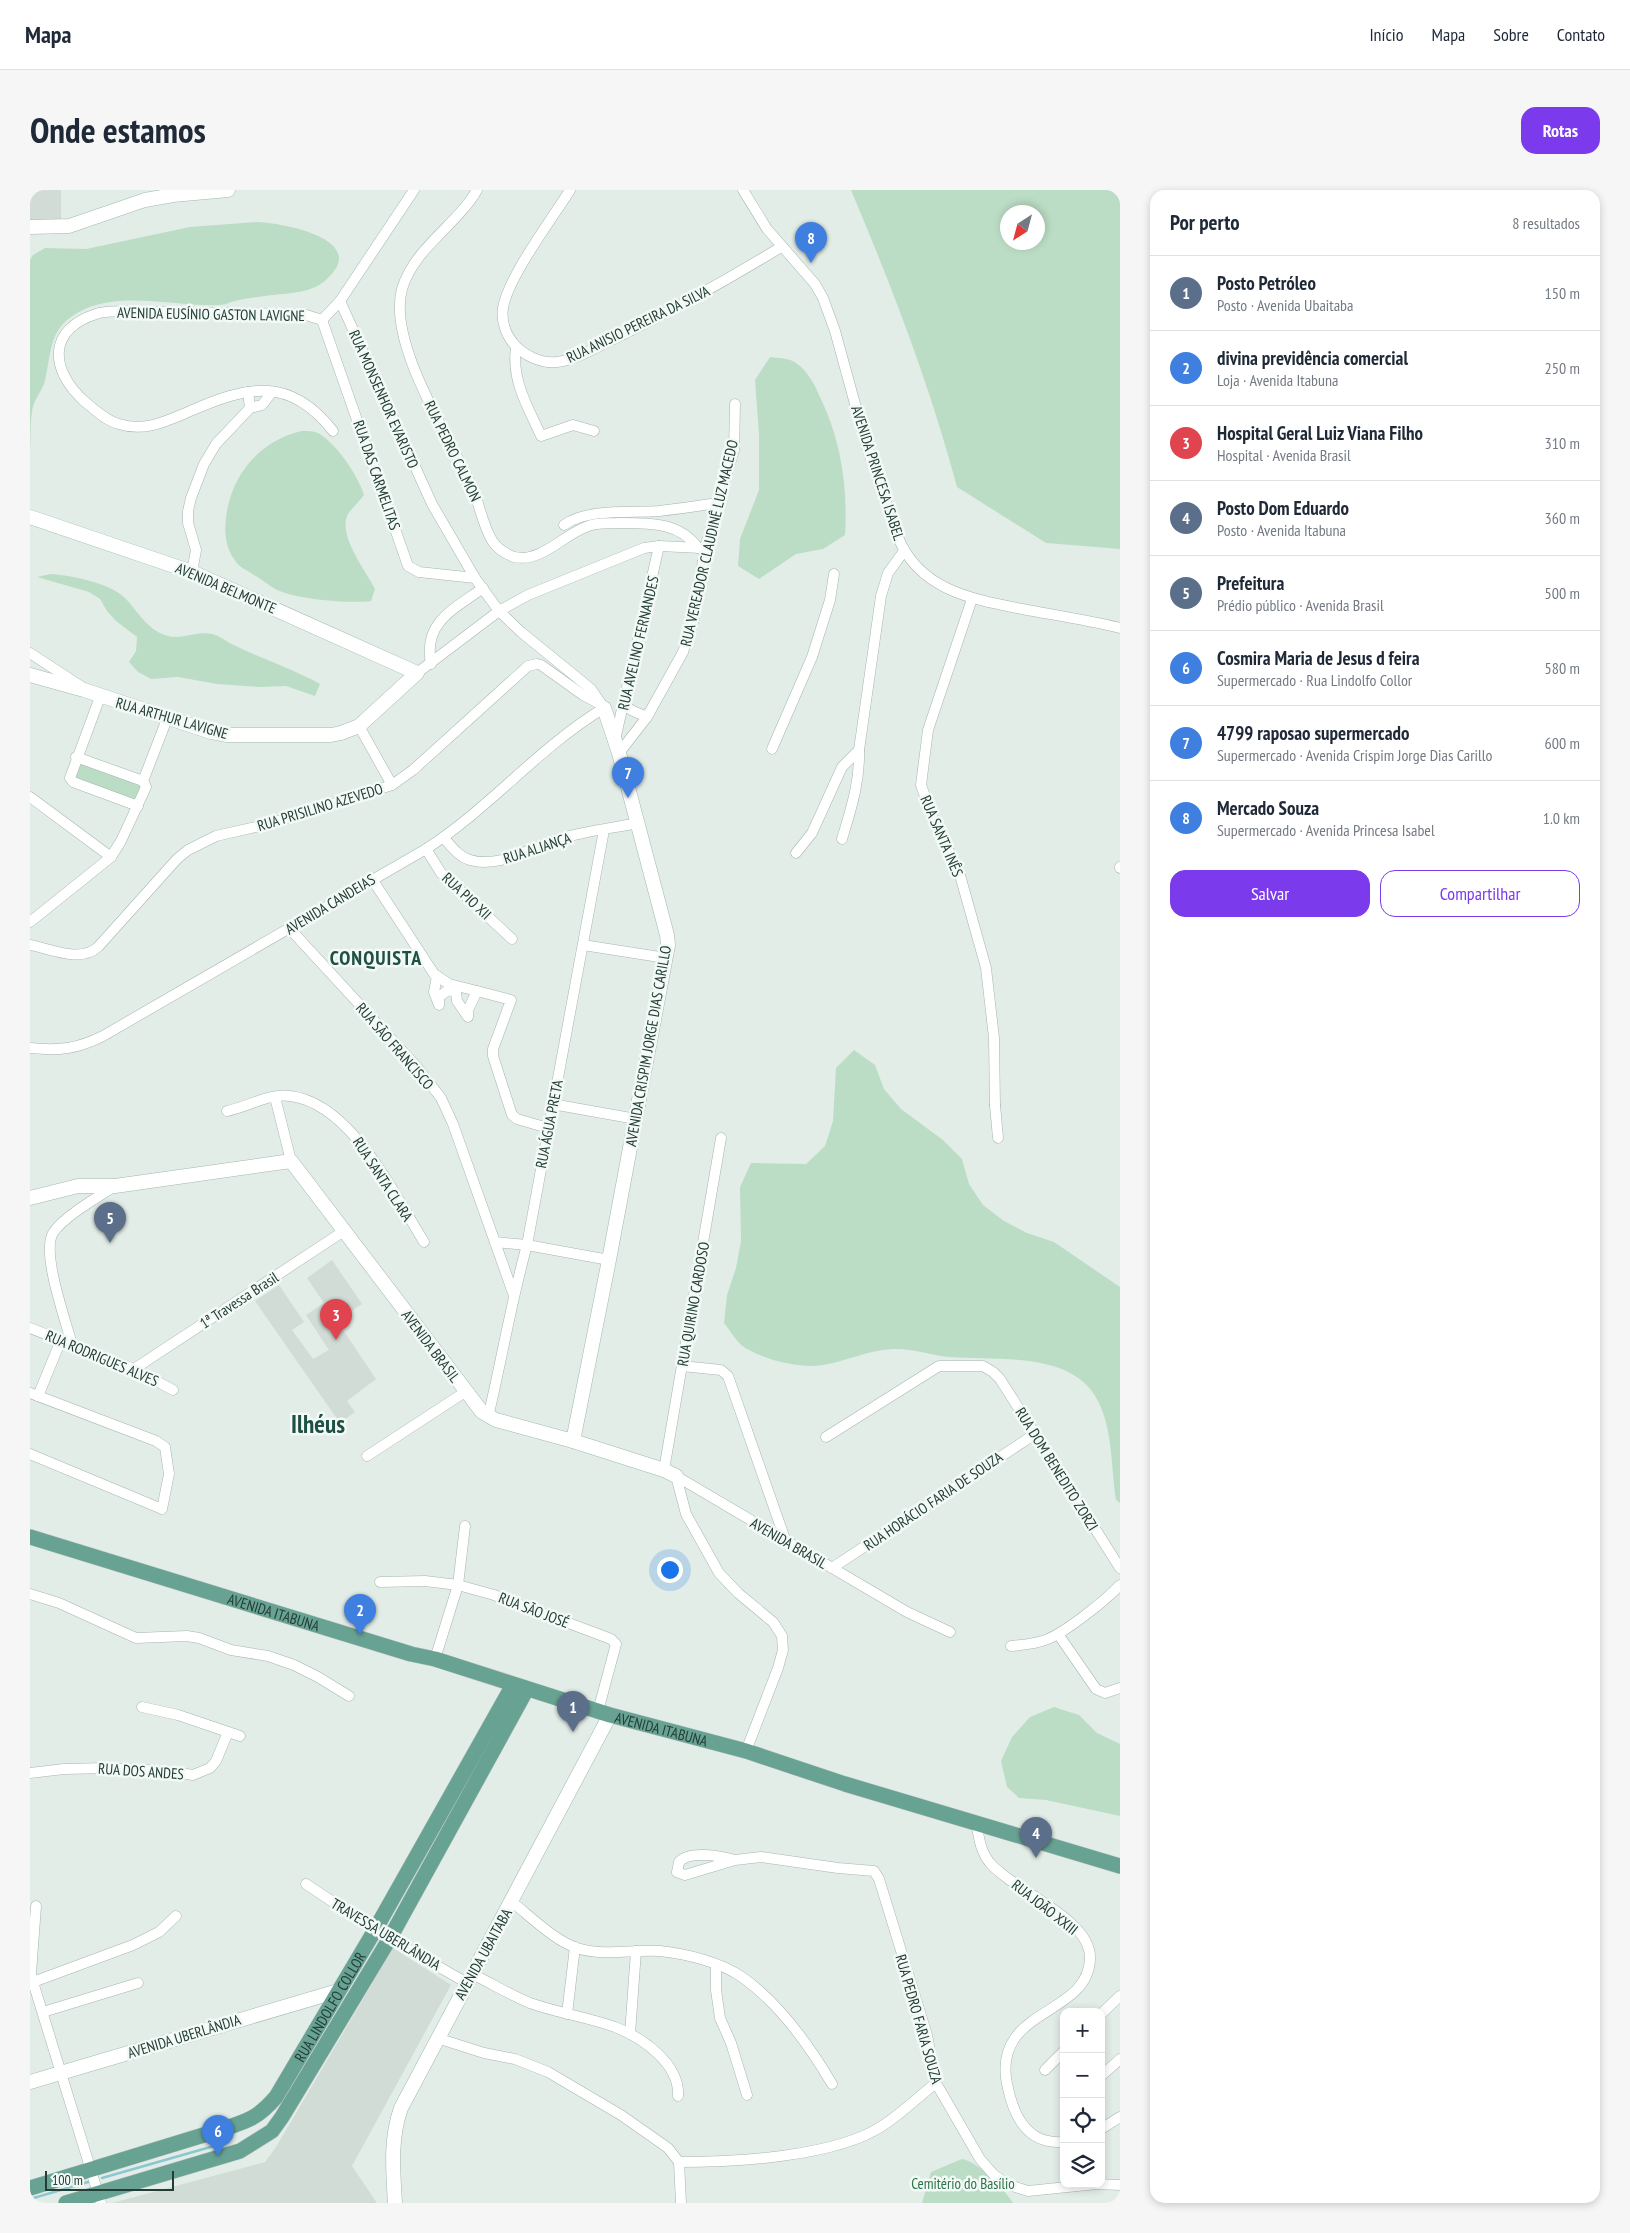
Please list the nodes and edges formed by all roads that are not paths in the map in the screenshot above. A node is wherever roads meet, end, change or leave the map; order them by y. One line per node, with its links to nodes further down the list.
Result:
1 (228, 190): 6 (street)
2 (414, 190): 8 (street)
3 (477, 190): 21 (street, RUA PEDRO CALMON)
4 (570, 190): 10 (street)
5 (743, 190): 7 (street, AVENIDA PRINCESA ISABEL)
6 (30, 226)
7 (781, 246): 10 (street, RUA ANISIO PEREIRA DA SILVA); 22 (street, AVENIDA PRINCESA ISABEL)
8 (340, 301): 9 (street, AVENIDA EUSÍNIO GASTON LAVIGNE); 25 (street, RUA MONSENHOR EVARISTO)
9 (322, 320): 11 (street, AVENIDA EUSÍNIO GASTON LAVIGNE); 25 (street, RUA DAS CARMELITAS)
10 (516, 347): 16 (street)
11 (248, 392): 12 (street, AVENIDA EUSÍNIO GASTON LAVIGNE); 14 (street)
12 (272, 392): 14 (street); 15 (street, AVENIDA EUSÍNIO GASTON LAVIGNE)
13 (735, 404): 17 (street, RUA VEREADOR CLAUDINÊ LUZ MACEDO)
14 (250, 408): 23 (street)
15 (333, 432)
16 (594, 432)
17 (717, 503): 19 (street); 21 (street, RUA VEREADOR CLAUDINÊ LUZ MACEDO)
18 (30, 517): 23 (street, AVENIDA BELMONTE)
19 (564, 525)
20 (659, 546): 21 (street); 28 (street); 36 (street, RUA AVELINO FERNANDES)
21 (702, 548): 38 (street, RUA VEREADOR CLAUDINÊ LUZ MACEDO)
22 (904, 551): 27 (street, AVENIDA PRINCESA ISABEL); 43 (street)
23 (192, 572): 32 (street, AVENIDA BELMONTE)
24 (834, 574): 42 (street)
25 (475, 578): 26 (street, RUA MONSENHOR EVARISTO)
26 (483, 588): 28 (street, RUA MONSENHOR EVARISTO); 31 (street)
27 (972, 600): 29 (street, AVENIDA PRINCESA ISABEL); 73 (street, RUA SANTA INÊS)
28 (499, 611): 31 (street); 37 (street, AVENIDA CRISPIM JORGE DIAS CARILLO)
29 (1120, 628)
30 (30, 653): 34 (street)
31 (431, 664): 32 (street)
32 (417, 673): 40 (street, RUA ARTHUR LAVIGNE)
33 (30, 675): 34 (street, RUA ARTHUR LAVIGNE)
34 (84, 690): 35 (street, RUA ARTHUR LAVIGNE)
35 (100, 697): 39 (street, RUA ARTHUR LAVIGNE); 45 (street)
36 (624, 704): 38 (street); 41 (street, RUA AVELINO FERNANDES)
37 (603, 706): 41 (street, AVENIDA CRISPIM JORGE DIAS CARILLO); 47 (street, RUA PRISILINO AZEVEDO); 52 (street, AVENIDA CANDEIAS)
38 (646, 717): 44 (street, RUA VEREADOR CLAUDINÊ LUZ MACEDO)
39 (168, 719): 40 (street, RUA ARTHUR LAVIGNE); 46 (street)
40 (359, 726): 47 (street)
41 (615, 740): 44 (street, AVENIDA CRISPIM JORGE DIAS CARILLO)
42 (772, 750)
43 (858, 750): 53 (street); 55 (street)
44 (620, 754): 50 (street, AVENIDA CRISPIM JORGE DIAS CARILLO)
45 (76, 758): 46 (street); 49 (street)
46 (143, 781): 49 (street)
47 (392, 785): 61 (street, RUA PRISILINO AZEVEDO)
48 (30, 798): 56 (street)
49 (138, 806): 56 (street)
50 (638, 824): 51 (street, RUA ALIANÇA); 63 (street, AVENIDA CRISPIM JORGE DIAS CARILLO)
51 (604, 830): 52 (street, RUA ALIANÇA); 62 (street, RUA ÁGUA PRETA)
52 (444, 838): 54 (street, AVENIDA CANDEIAS)
53 (842, 839)
54 (426, 849): 57 (street, AVENIDA CANDEIAS); 60 (street, RUA PIO XII)
55 (796, 853)
56 (111, 857): 58 (street)
57 (372, 879): 59 (street, AVENIDA CANDEIAS); 64 (street)
58 (30, 922)
59 (290, 929): 66 (street, AVENIDA CANDEIAS); 79 (street, RUA SÃO FRANCISCO)
60 (512, 939)
61 (30, 945)
62 (583, 945): 63 (street); 68 (street, RUA ÁGUA PRETA)
63 (666, 958): 70 (street, AVENIDA CRISPIM JORGE DIAS CARILLO)
64 (437, 976): 65 (street); 65 (street)
65 (477, 991): 71 (street)
66 (30, 1048)
67 (274, 1097): 69 (street, RUA SANTA CLARA); 74 (street); 78 (street, RUA SANTA CLARA)
68 (552, 1104): 70 (street); 71 (street, RUA ÁGUA PRETA)
69 (227, 1111)
70 (636, 1119): 81 (street, AVENIDA CRISPIM JORGE DIAS CARILLO)
71 (548, 1128): 80 (street, RUA ÁGUA PRETA)
72 (721, 1138): 86 (street, RUA QUIRINO CARDOSO)
73 (998, 1138)
74 (291, 1160): 75 (street); 77 (street, AVENIDA BRASIL)
75 (115, 1186): 76 (street); 85 (street)
76 (30, 1198)
77 (344, 1231): 87 (street, 1ª Travessa Brasil); 89 (street, AVENIDA BRASIL)
78 (424, 1242)
79 (495, 1242): 80 (street); 82 (street, RUA SÃO FRANCISCO)
80 (527, 1245): 81 (street); 82 (street, RUA ÁGUA PRETA)
81 (609, 1260): 94 (street, AVENIDA CRISPIM JORGE DIAS CARILLO)
82 (514, 1293): 91 (street, RUA ÁGUA PRETA)
83 (30, 1328): 84 (street, RUA RODRIGUES ALVES)
84 (60, 1340): 85 (street, RUA RODRIGUES ALVES); 90 (street)
85 (72, 1345): 87 (street, RUA RODRIGUES ALVES)
86 (682, 1366): 97 (street, RUA QUIRINO CARDOSO); 100 (street)
87 (134, 1369): 88 (street, RUA RODRIGUES ALVES)
88 (173, 1390)
89 (465, 1392): 91 (street, AVENIDA BRASIL); 96 (street)
90 (34, 1394): 95 (street)
91 (488, 1417): 94 (street, AVENIDA BRASIL)
92 (1035, 1434): 93 (street, RUA DOM BENEDITO ZORZI); 101 (street, RUA HORÁCIO FARIA DE SOUZA); 102 (street, RUA DOM BENEDITO ZORZI)
93 (826, 1437)
94 (573, 1441): 97 (street, AVENIDA BRASIL)
95 (30, 1454)
96 (367, 1456)
97 (670, 1473): 100 (street, AVENIDA BRASIL); 118 (street)
98 (464, 1526): 104 (street)
99 (30, 1537): 110 (main road, AVENIDA ITABUNA)
100 (786, 1542): 101 (street, AVENIDA BRASIL)
101 (832, 1568): 107 (street, AVENIDA BRASIL)
102 (1120, 1568)
103 (380, 1582): 104 (street, RUA SÃO JOSÉ)
104 (458, 1585): 110 (street); 115 (street, RUA SÃO JOSÉ)
105 (1120, 1585): 108 (street)
106 (30, 1594): 113 (street)
107 (950, 1632)
108 (1058, 1634): 109 (street); 112 (street)
109 (1010, 1646)
110 (435, 1659): 111 (main road, AVENIDA ITABUNA)
111 (520, 1687): 115 (main road, AVENIDA ITABUNA); 127 (main road, RUA LINDOLFO COLLOR); 128 (main road, RUA LINDOLFO COLLOR)
112 (1120, 1688)
113 (348, 1696)
114 (142, 1707): 116 (street)
115 (604, 1713): 118 (main road, AVENIDA ITABUNA); 124 (street, AVENIDA UBAITABA)
116 (228, 1732): 117 (street); 119 (street, RUA DOS ANDES)
117 (240, 1736)
118 (746, 1752): 120 (main road, AVENIDA ITABUNA)
119 (30, 1773)
120 (976, 1822): 122 (main road, AVENIDA ITABUNA); 154 (street, RUA JOÃO XXIII)
121 (735, 1860): 121 (street); 148 (street, RUA PEDRO FARIA SOUZA)
122 (1120, 1866)
123 (306, 1884): 127 (street, TRAVESSA UBERLÂNDIA)
124 (512, 1902): 129 (street); 133 (street, AVENIDA UBAITABA)
125 (36, 1906): 132 (street)
126 (176, 1916): 132 (street)
127 (375, 1930): 128 (street, TRAVESSA UBERLÂNDIA); 135 (main road, RUA LINDOLFO COLLOR)
128 (390, 1938): 133 (street, TRAVESSA UBERLÂNDIA); 159 (main road, RUA LINDOLFO COLLOR)
129 (575, 1947): 130 (street); 139 (street)
130 (636, 1951): 131 (street); 140 (street)
131 (716, 1965): 149 (street); 150 (street)
132 (31, 1976): 138 (street)
133 (469, 1978): 139 (street, TRAVESSA UBERLÂNDIA); 141 (street, AVENIDA UBAITABA)
134 (138, 1982): 138 (street)
135 (338, 1991): 146 (street, AVENIDA UBERLÂNDIA); 156 (main road, RUA LINDOLFO COLLOR)
136 (1120, 1996): 137 (street)
137 (1105, 2010)
138 (43, 2012): 146 (street)
139 (567, 2014): 140 (street, TRAVESSA UBERLÂNDIA)
140 (630, 2034): 151 (street, TRAVESSA UBERLÂNDIA)
141 (437, 2038): 155 (street); 161 (street, AVENIDA UBAITABA)
142 (1062, 2053): 144 (street)
143 (1120, 2059): 145 (street)
144 (1045, 2070)
145 (1105, 2072)
146 (62, 2074): 147 (street, AVENIDA UBERLÂNDIA); 156 (street)
147 (30, 2082)
148 (936, 2083): 155 (street); 157 (street, RUA PEDRO FARIA SOUZA)
149 (832, 2084)
150 (747, 2095)
151 (678, 2096)
152 (1120, 2118): 153 (street)
153 (1105, 2127)
154 (1060, 2142)
155 (679, 2162): 162 (street)
156 (91, 2169): 158 (main road, RUA LINDOLFO COLLOR); 159 (street)
157 (1120, 2185)
158 (30, 2188)
159 (100, 2199): 160 (main road, RUA LINDOLFO COLLOR)
160 (66, 2203)
161 (395, 2203)
162 (681, 2203)

